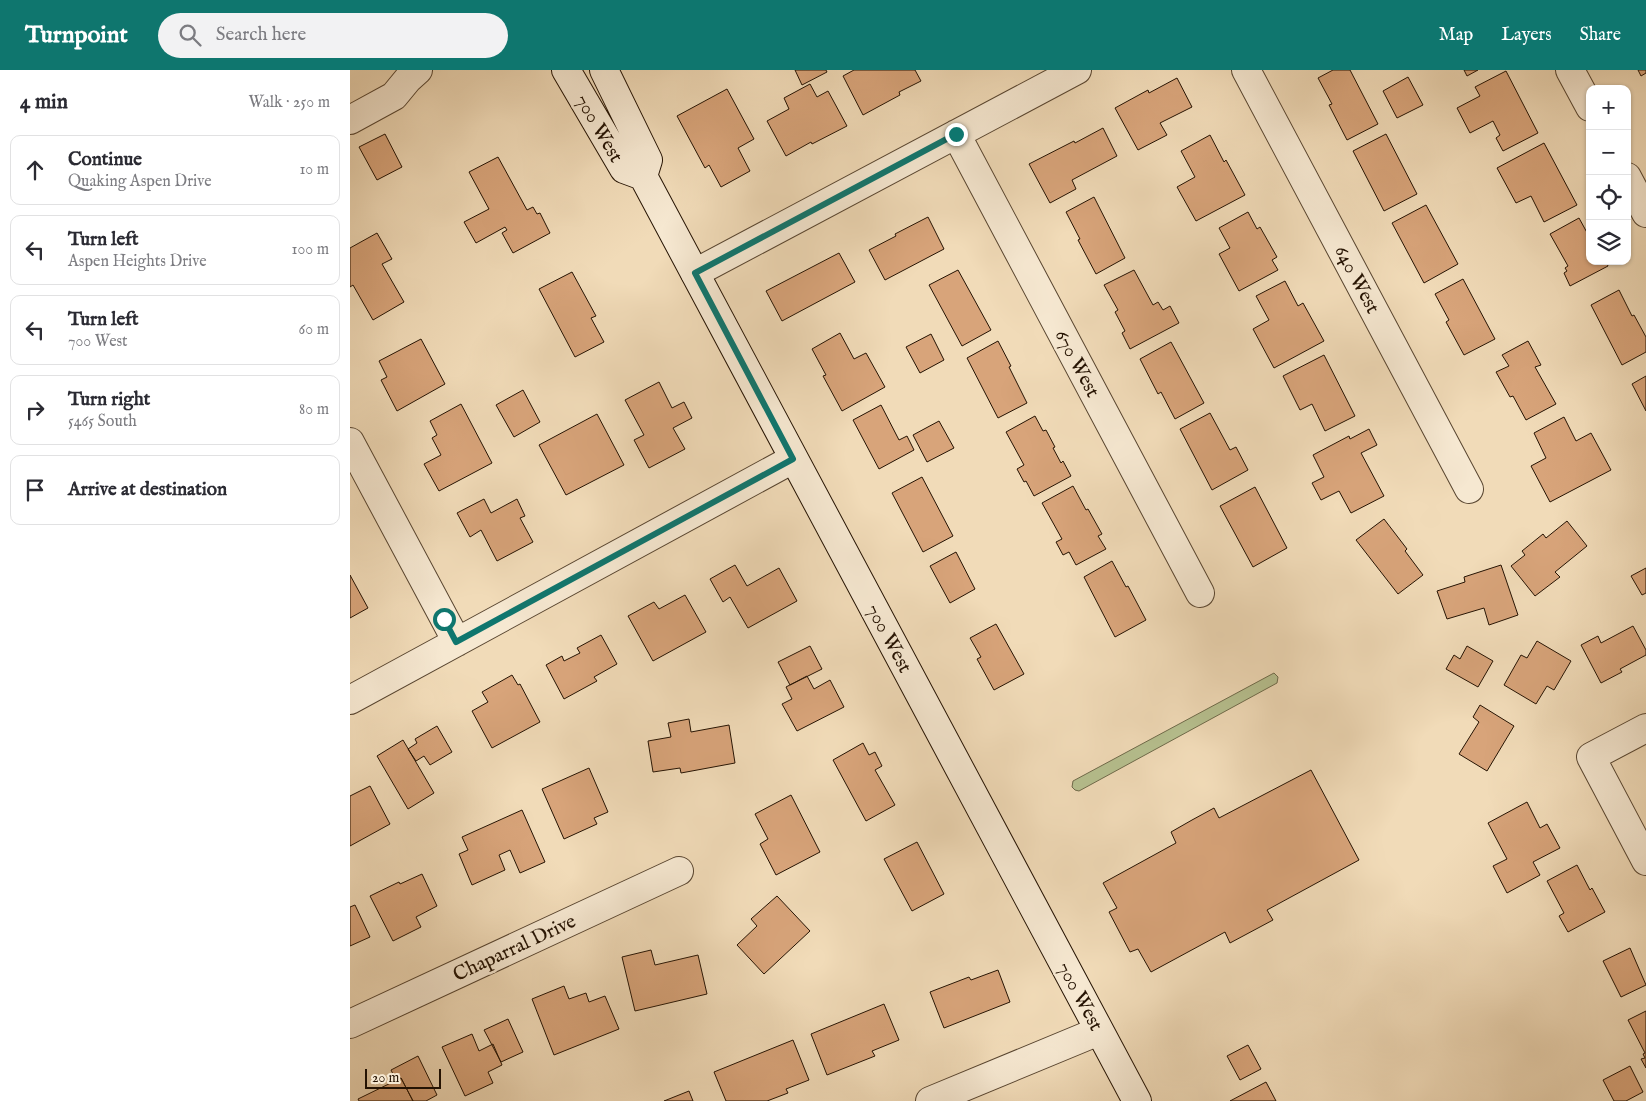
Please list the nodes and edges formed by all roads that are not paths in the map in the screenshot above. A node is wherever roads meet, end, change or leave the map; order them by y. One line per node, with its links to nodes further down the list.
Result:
1 (566, 70): 10 (street, 700 West)
2 (604, 70): 10 (street, 700 West)
3 (1077, 70): 9 (street)
4 (1246, 70): 16 (street, 640 West)
5 (1570, 70): 7 (street)
6 (410, 73): 8 (street)
7 (1586, 99)
8 (350, 120)
9 (956, 134): 13 (street); 17 (street, 670 West)
10 (643, 176): 13 (street, 700 West)
11 (1631, 185): 12 (street)
12 (1646, 213)
13 (695, 273): 15 (street, 700 West)
14 (350, 442): 18 (street)
15 (793, 459): 18 (street); 24 (street, 700 West)
16 (1468, 489)
17 (1200, 593)
18 (456, 642): 19 (street)
19 (350, 700)
20 (1646, 728): 21 (street)
21 (1646, 861)
22 (679, 871): 23 (street, Chaparral Drive)
23 (350, 1024)
24 (1099, 1031): 25 (street); 26 (street, 700 West)
25 (930, 1101)
26 (1137, 1101)

